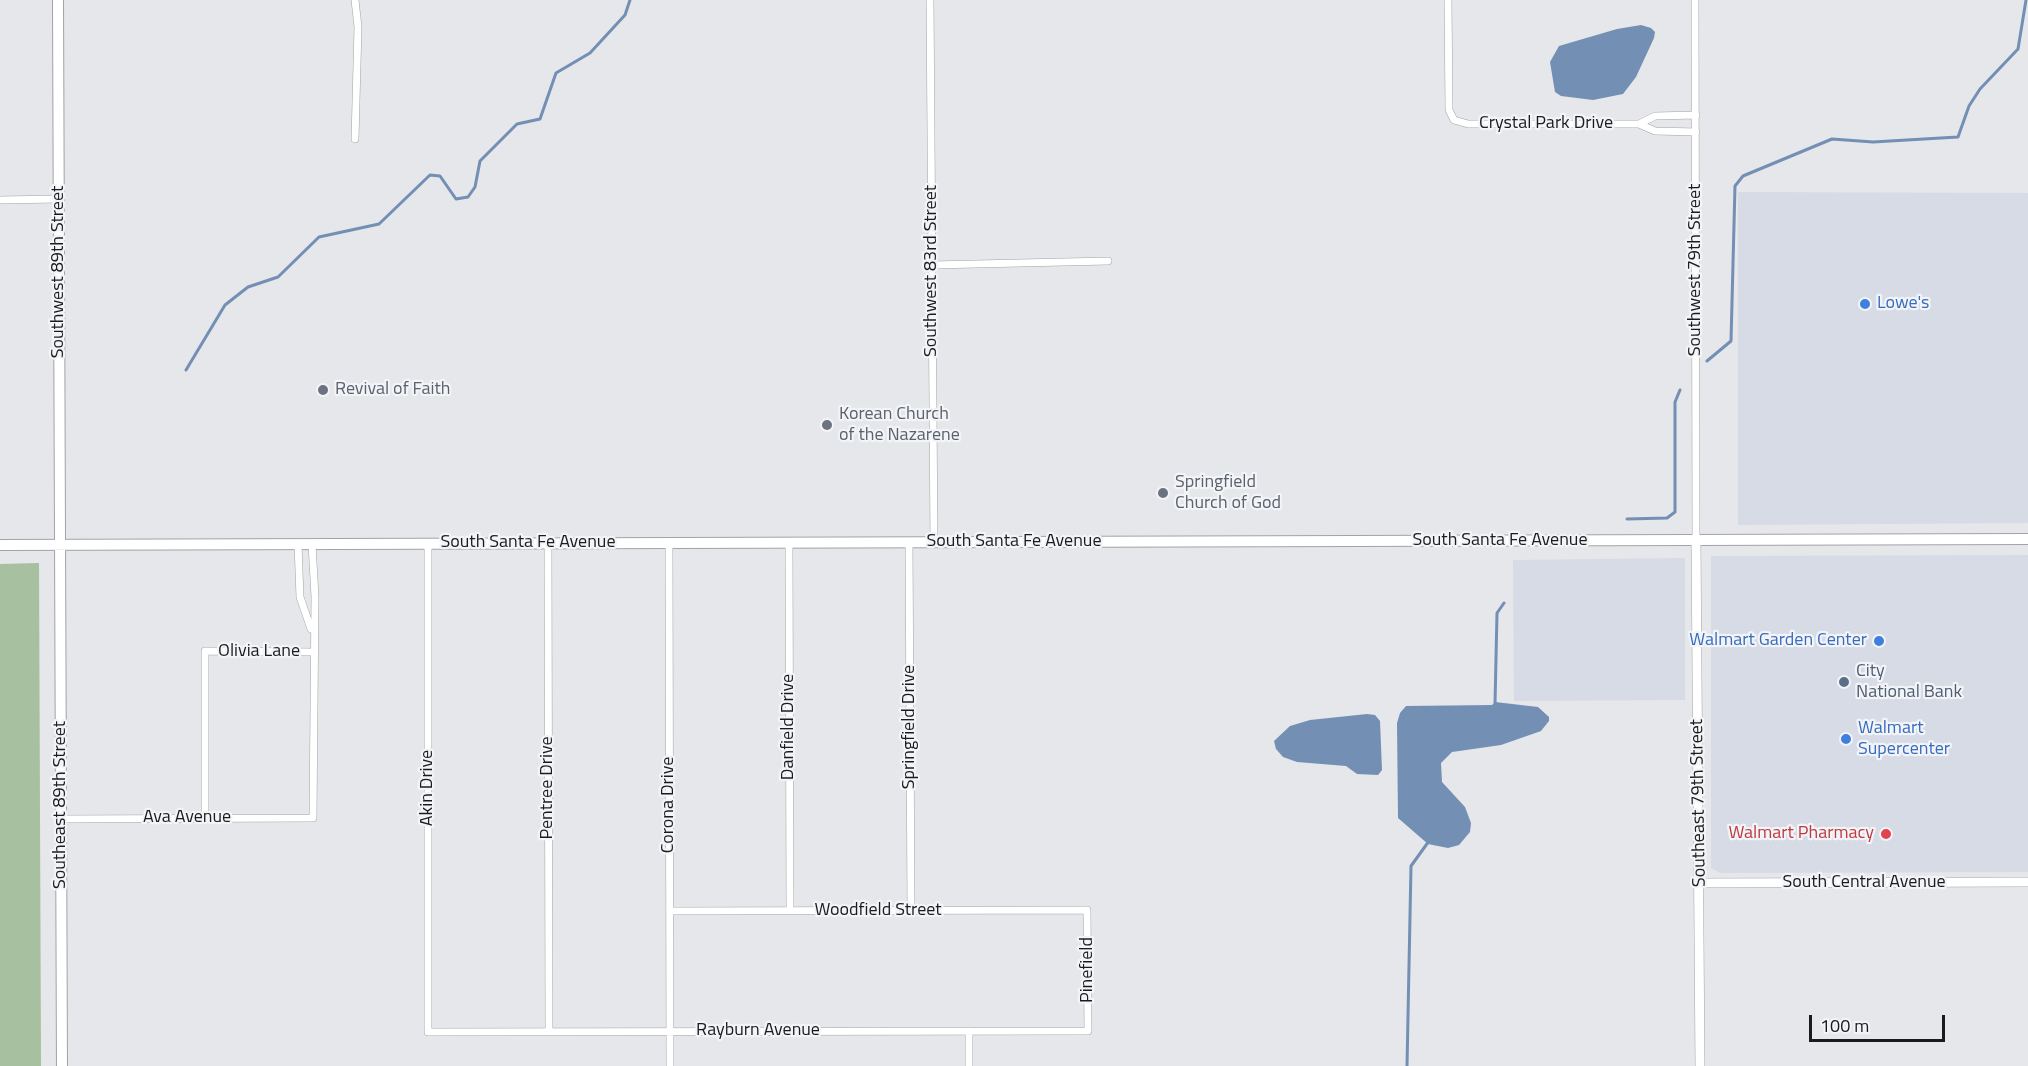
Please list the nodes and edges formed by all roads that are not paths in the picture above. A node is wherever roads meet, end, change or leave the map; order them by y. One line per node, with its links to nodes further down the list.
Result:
1 (58, 0): 10 (main road, Southwest 89th Street)
2 (356, 0): 9 (street)
3 (930, 0): 13 (street, Southwest 83rd Street)
4 (1448, 0): 7 (street, Crystal Park Drive)
5 (1695, 0): 6 (street, Southwest 79th Street)
6 (1696, 115): 7 (street, Crystal Park Drive); 8 (street, Southwest 79th Street)
7 (1639, 124): 8 (street, Crystal Park Drive)
8 (1696, 132): 15 (street, Southwest 79th Street)
9 (355, 139)
10 (58, 199): 11 (street); 19 (main road, Southwest 89th Street)
11 (0, 200)
12 (1108, 261): 13 (street)
13 (932, 265): 18 (street, Southwest 83rd Street)
14 (2028, 539): 15 (main road, South Santa Fe Avenue)
15 (1696, 541): 18 (main road, South Santa Fe Avenue); 31 (street, Southeast 79th Street)
16 (909, 542): 18 (main road, South Santa Fe Avenue); 24 (main road, South Santa Fe Avenue); 35 (street, Springfield Drive)
17 (669, 543): 23 (main road, South Santa Fe Avenue); 24 (main road, South Santa Fe Avenue); 33 (street, Corona Drive)
18 (934, 543)
19 (59, 544): 20 (main road, South Santa Fe Avenue); 25 (main road, South Santa Fe Avenue); 29 (main road, Southeast 89th Street)
20 (298, 544): 21 (main road, South Santa Fe Avenue); 26 (street)
21 (312, 544): 22 (main road, South Santa Fe Avenue); 26 (street)
22 (428, 544): 23 (main road, South Santa Fe Avenue); 39 (street, Akin Drive)
23 (548, 544): 40 (street, Pentree Drive)
24 (789, 544): 34 (street, Danfield Drive)
25 (0, 545)
26 (313, 634): 27 (street)
27 (313, 652): 28 (street, Ava Avenue); 28 (street, Olivia Lane)
28 (205, 818): 29 (street, Ava Avenue)
29 (61, 819): 41 (main road, Southeast 89th Street)
30 (2028, 882): 31 (street, South Central Avenue)
31 (1699, 883): 44 (street, Southeast 79th Street)
32 (1087, 910): 35 (street, Woodfield Street); 38 (street, Pinefield)
33 (670, 911): 34 (street, Woodfield Street); 36 (street, Corona Drive)
34 (790, 911): 35 (street, Woodfield Street)
35 (911, 911)
36 (670, 1031): 37 (street, Rayburn Avenue); 40 (street, Rayburn Avenue); 42 (street, Corona Drive)
37 (969, 1031): 38 (street, Rayburn Avenue); 43 (street)
38 (1088, 1031)
39 (428, 1032): 40 (street, Rayburn Avenue)
40 (549, 1032)
41 (62, 1066)
42 (670, 1066)
43 (969, 1066)
44 (1700, 1066)

